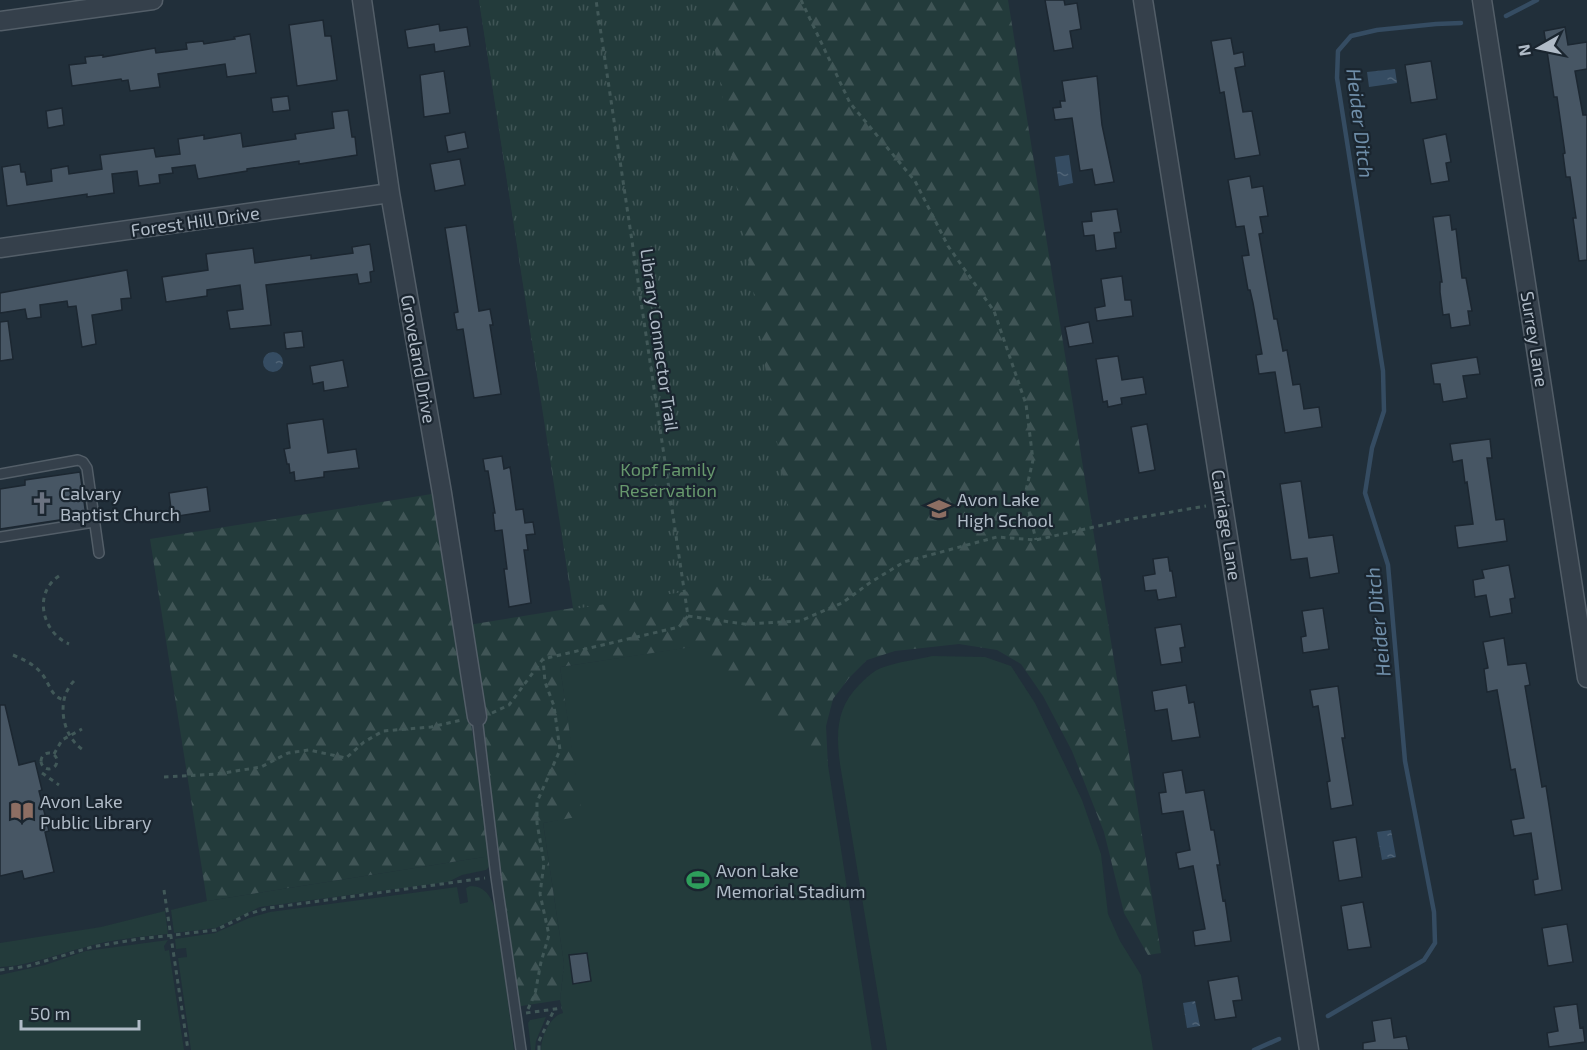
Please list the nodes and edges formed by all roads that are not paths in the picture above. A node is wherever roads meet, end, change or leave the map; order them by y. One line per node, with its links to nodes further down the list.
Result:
1 (153, 0): 5 (street)
2 (362, 0): 6 (street, Groveland Drive)
3 (1143, 0): 15 (street, Carriage Lane)
4 (1482, 0): 12 (street, Surrey Lane)
5 (0, 21)
6 (390, 193): 7 (street, Forest Hill Drive); 13 (street, Groveland Drive)
7 (0, 248)
8 (0, 474): 9 (lane)
9 (94, 522): 10 (lane); 11 (lane)
10 (0, 537)
11 (99, 553)
12 (1587, 678)
13 (477, 717): 14 (lane)
14 (521, 1050)
15 (1309, 1050)

